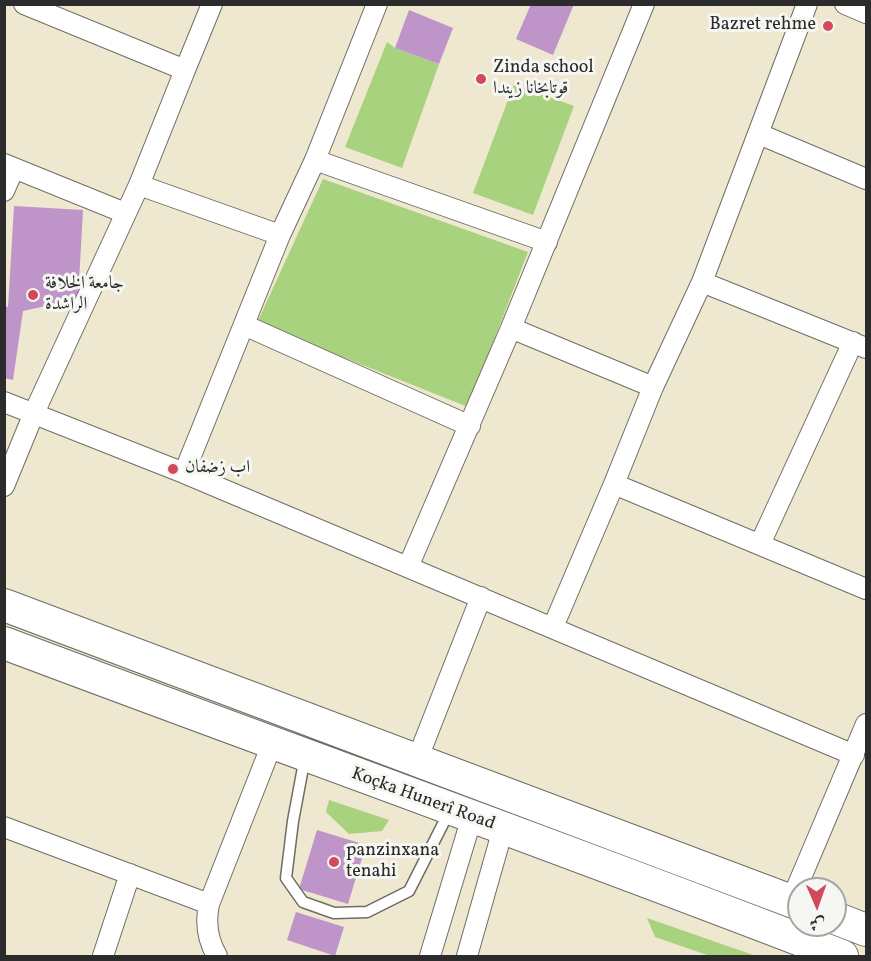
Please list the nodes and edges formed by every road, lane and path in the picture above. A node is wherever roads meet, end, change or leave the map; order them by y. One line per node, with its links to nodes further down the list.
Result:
1 (24, 4): 8 (street)
2 (212, 4): 8 (street)
3 (376, 4): 10 (street)
4 (645, 4): 17 (street)
5 (807, 4): 9 (street)
6 (845, 4): 7 (street)
7 (867, 13)
8 (185, 70): 13 (street)
9 (759, 134): 12 (street); 18 (street)
10 (315, 160): 16 (street); 17 (street)
11 (9, 166): 14 (street); 15 (street)
12 (867, 179)
13 (139, 185): 15 (street); 16 (street)
14 (4, 191)
15 (125, 213): 24 (street)
16 (280, 235): 19 (street)
17 (547, 242): 20 (street)
18 (702, 282): 21 (street); 22 (street)
19 (244, 325): 25 (street); 26 (street)
20 (511, 328): 22 (street); 25 (street)
21 (860, 345): 29 (street)
22 (653, 387): 27 (street)
23 (4, 402): 24 (street)
24 (34, 413): 26 (street); 28 (street)
25 (470, 426): 30 (street)
26 (184, 473): 30 (street)
27 (614, 484): 29 (street); 34 (street)
28 (4, 486)
29 (760, 544): 31 (street)
30 (408, 567): 32 (street)
31 (867, 589)
32 (481, 597): 34 (street); 40 (street)
33 (4, 605): 40 (main road)
34 (553, 627): 38 (street)
35 (4, 643): 37 (main road, Koçka Hunerî Road)
36 (867, 724): 38 (street)
37 (272, 744): 39 (main road, Koçka Hunerî Road); 47 (street)
38 (854, 755): 45 (street)
39 (305, 756): 41 (main road, Koçka Hunerî Road); 41 (lane)
40 (417, 760): 46 (main road)
41 (462, 813): 43 (main road, Koçka Hunerî Road); 52 (street)
42 (4, 827): 44 (street)
43 (503, 829): 53 (street); 54 (main road, Koçka Hunerî Road)
44 (130, 874): 47 (street); 50 (street)
45 (805, 877)
46 (787, 900)
47 (209, 904): 51 (street)
48 (847, 922): 49 (main road)
49 (867, 930)
50 (103, 957)
51 (217, 957)
52 (430, 957)
53 (467, 957)
54 (842, 957)

